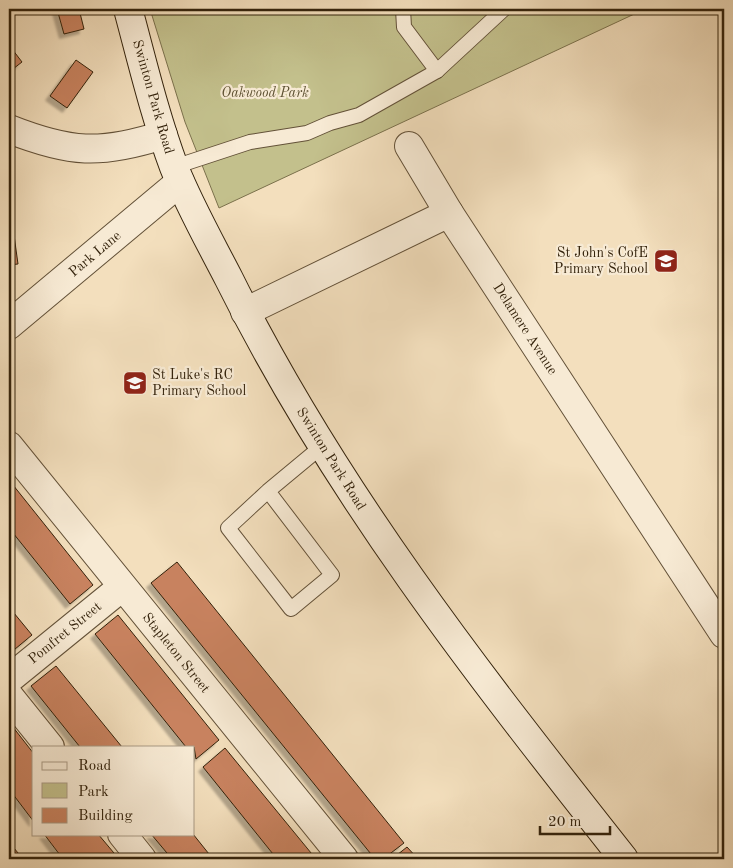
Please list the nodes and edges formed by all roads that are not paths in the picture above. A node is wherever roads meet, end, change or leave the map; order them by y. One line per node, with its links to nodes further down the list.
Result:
1 (128, 9): 6 (street, Swinton Park Road)
2 (403, 9): 4 (lane)
3 (504, 9): 4 (lane)
4 (437, 71): 8 (lane)
5 (9, 129): 6 (street)
6 (163, 135): 8 (street, Swinton Park Road)
7 (409, 146): 9 (street, Delamere Avenue)
8 (177, 175): 10 (street, Swinton Park Road); 11 (street, Park Lane)
9 (449, 213): 10 (street); 16 (street, Delamere Avenue)
10 (245, 312): 13 (street, Swinton Park Road)
11 (9, 325)
12 (9, 446): 15 (street, Stapleton Street)
13 (321, 447): 14 (lane); 23 (street, Swinton Park Road)
14 (268, 491): 14 (lane)
15 (122, 587): 17 (street, Pomfret Street); 22 (street, Stapleton Street)
16 (724, 634)
17 (9, 679)
18 (9, 696): 19 (street)
19 (49, 746)
20 (124, 836): 21 (street)
21 (142, 859)
22 (344, 859)
23 (624, 859)

